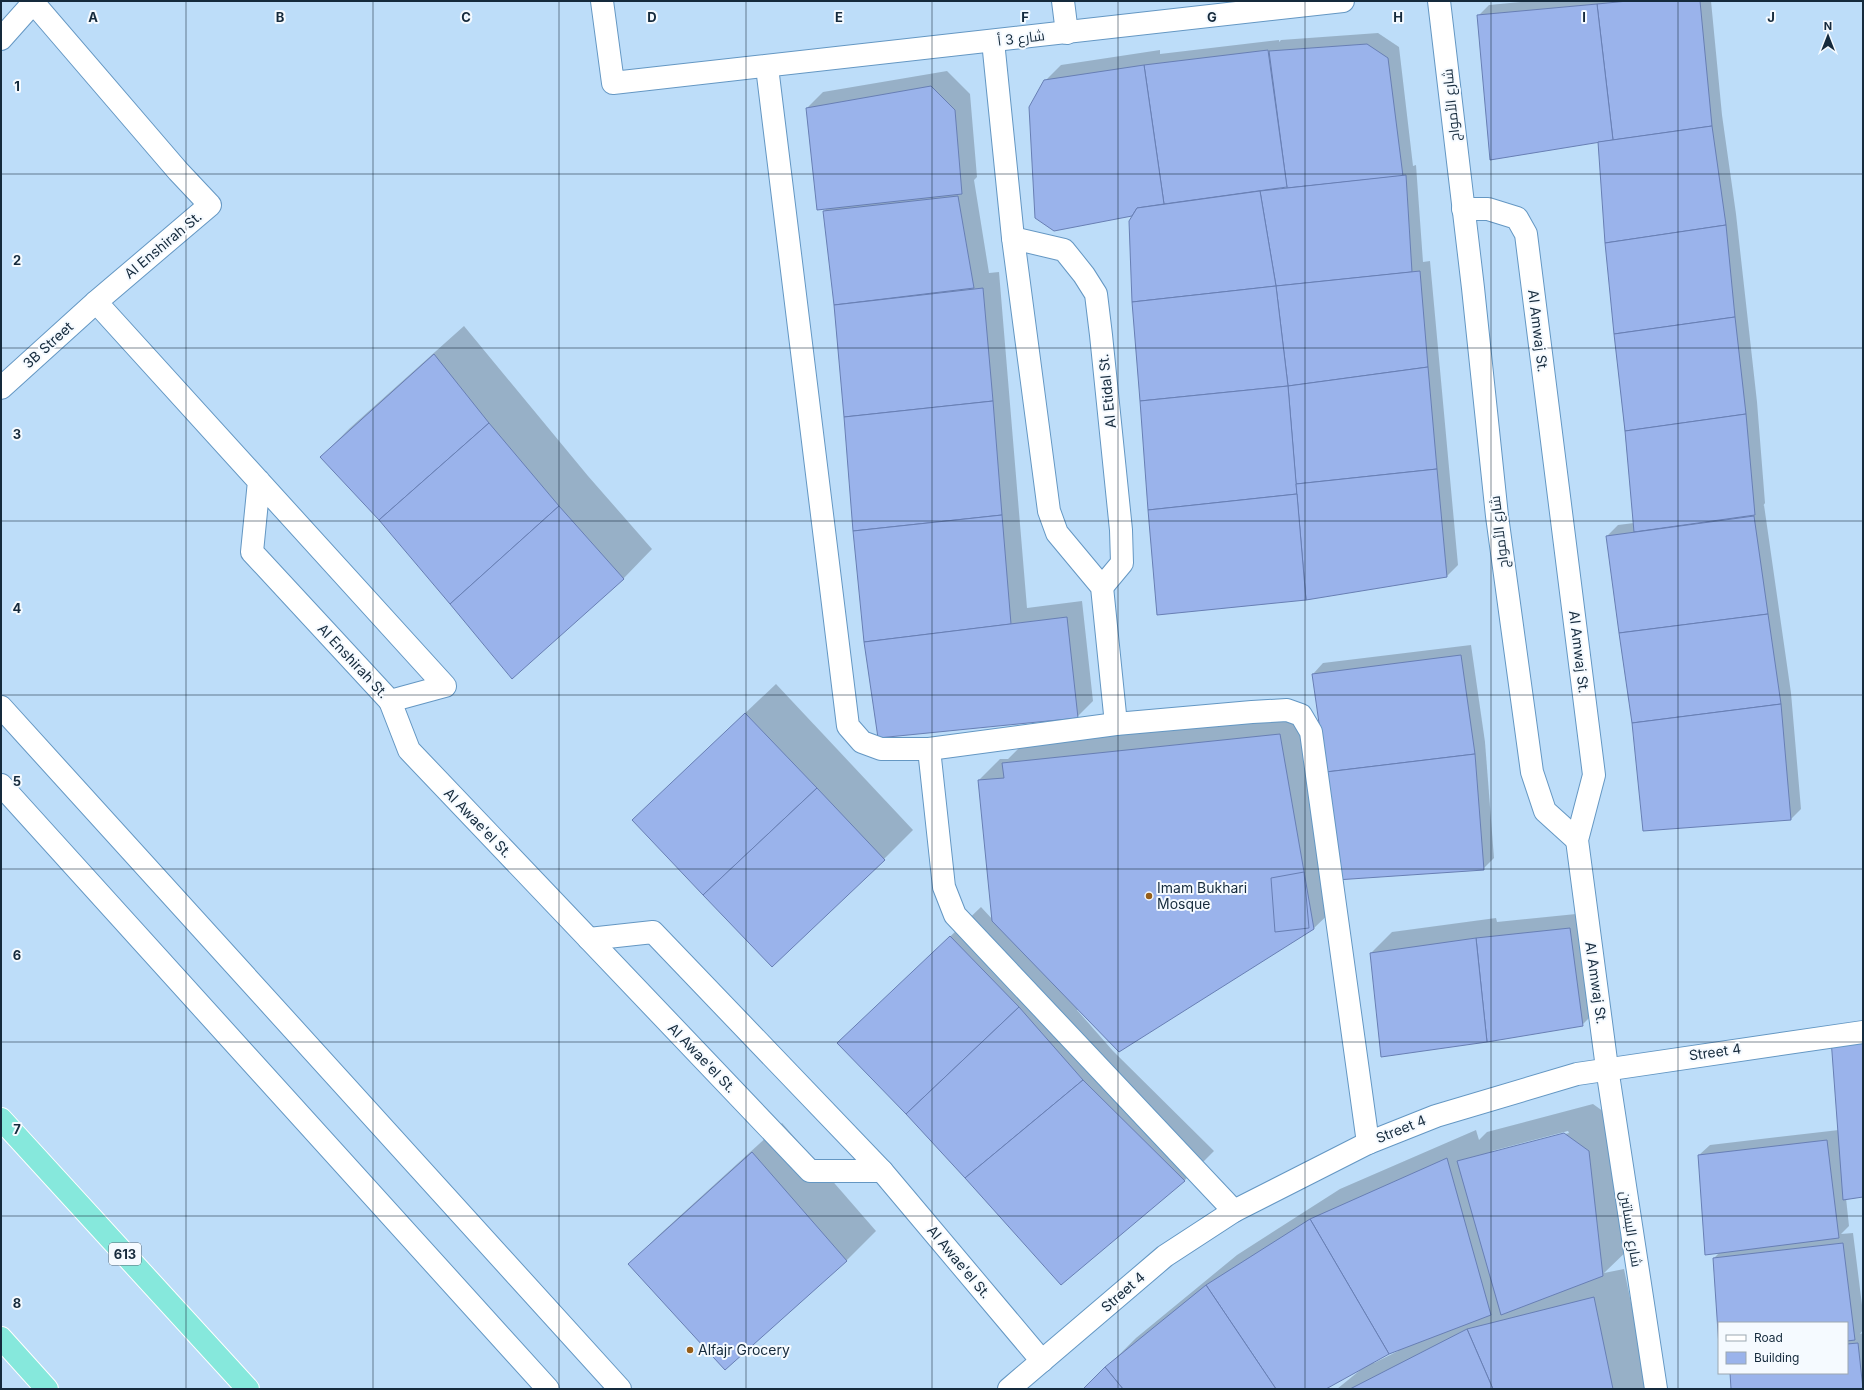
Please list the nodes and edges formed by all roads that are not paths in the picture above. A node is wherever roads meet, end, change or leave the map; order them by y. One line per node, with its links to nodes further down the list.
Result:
1 (602, 1): 9 (street, شارع 3 أ)
2 (1063, 1): 6 (street)
3 (1343, 1): 6 (street, شارع 3 أ)
4 (1439, 1): 10 (street, شارع الأمواج)
5 (33, 2): 7 (street, Al Enshirah St.); 12 (street, Al Enshirah St.)
6 (1066, 33): 8 (street, شارع 3 أ)
7 (1, 39)
8 (993, 41): 9 (street, شارع 3 أ); 11 (street)
9 (767, 67): 19 (street)
10 (1463, 209): 21 (street, شارع الأمواج); 21 (street, Al Amwaj St.)
11 (1013, 238): 15 (street); 15 (street, Al Etidal St.)
12 (96, 302): 13 (street, 3B Street); 14 (street, Al Enshirah St.)
13 (1, 388)
14 (259, 481): 16 (street, Al Enshirah St.); 16 (street, Al Enshirah St.)
15 (1102, 587): 18 (street)
16 (390, 701): 22 (street, Al Awae'el St.)
17 (1, 707): 34 (street)
18 (1116, 724): 19 (street); 26 (street)
19 (929, 749): 28 (street)
20 (1, 785): 33 (street)
21 (1577, 840): 24 (street, Al Amwaj St.)
22 (589, 939): 27 (street, Al Awae'el St.); 27 (street)
23 (1863, 1032): 24 (street, Street 4)
24 (1607, 1068): 26 (street, Street 4); 36 (street, شارع البساتين)
25 (1, 1119): 32 (highway, 613)
26 (1368, 1143): 28 (street, Street 4)
27 (882, 1171): 30 (street, Al Awae'el St.)
28 (1234, 1211): 30 (street, Street 4)
29 (1, 1338): 31 (highway)
30 (1042, 1361): 35 (street, Street 4)
31 (47, 1389)
32 (248, 1389)
33 (548, 1389)
34 (620, 1389)
35 (1009, 1389)
36 (1656, 1389)

